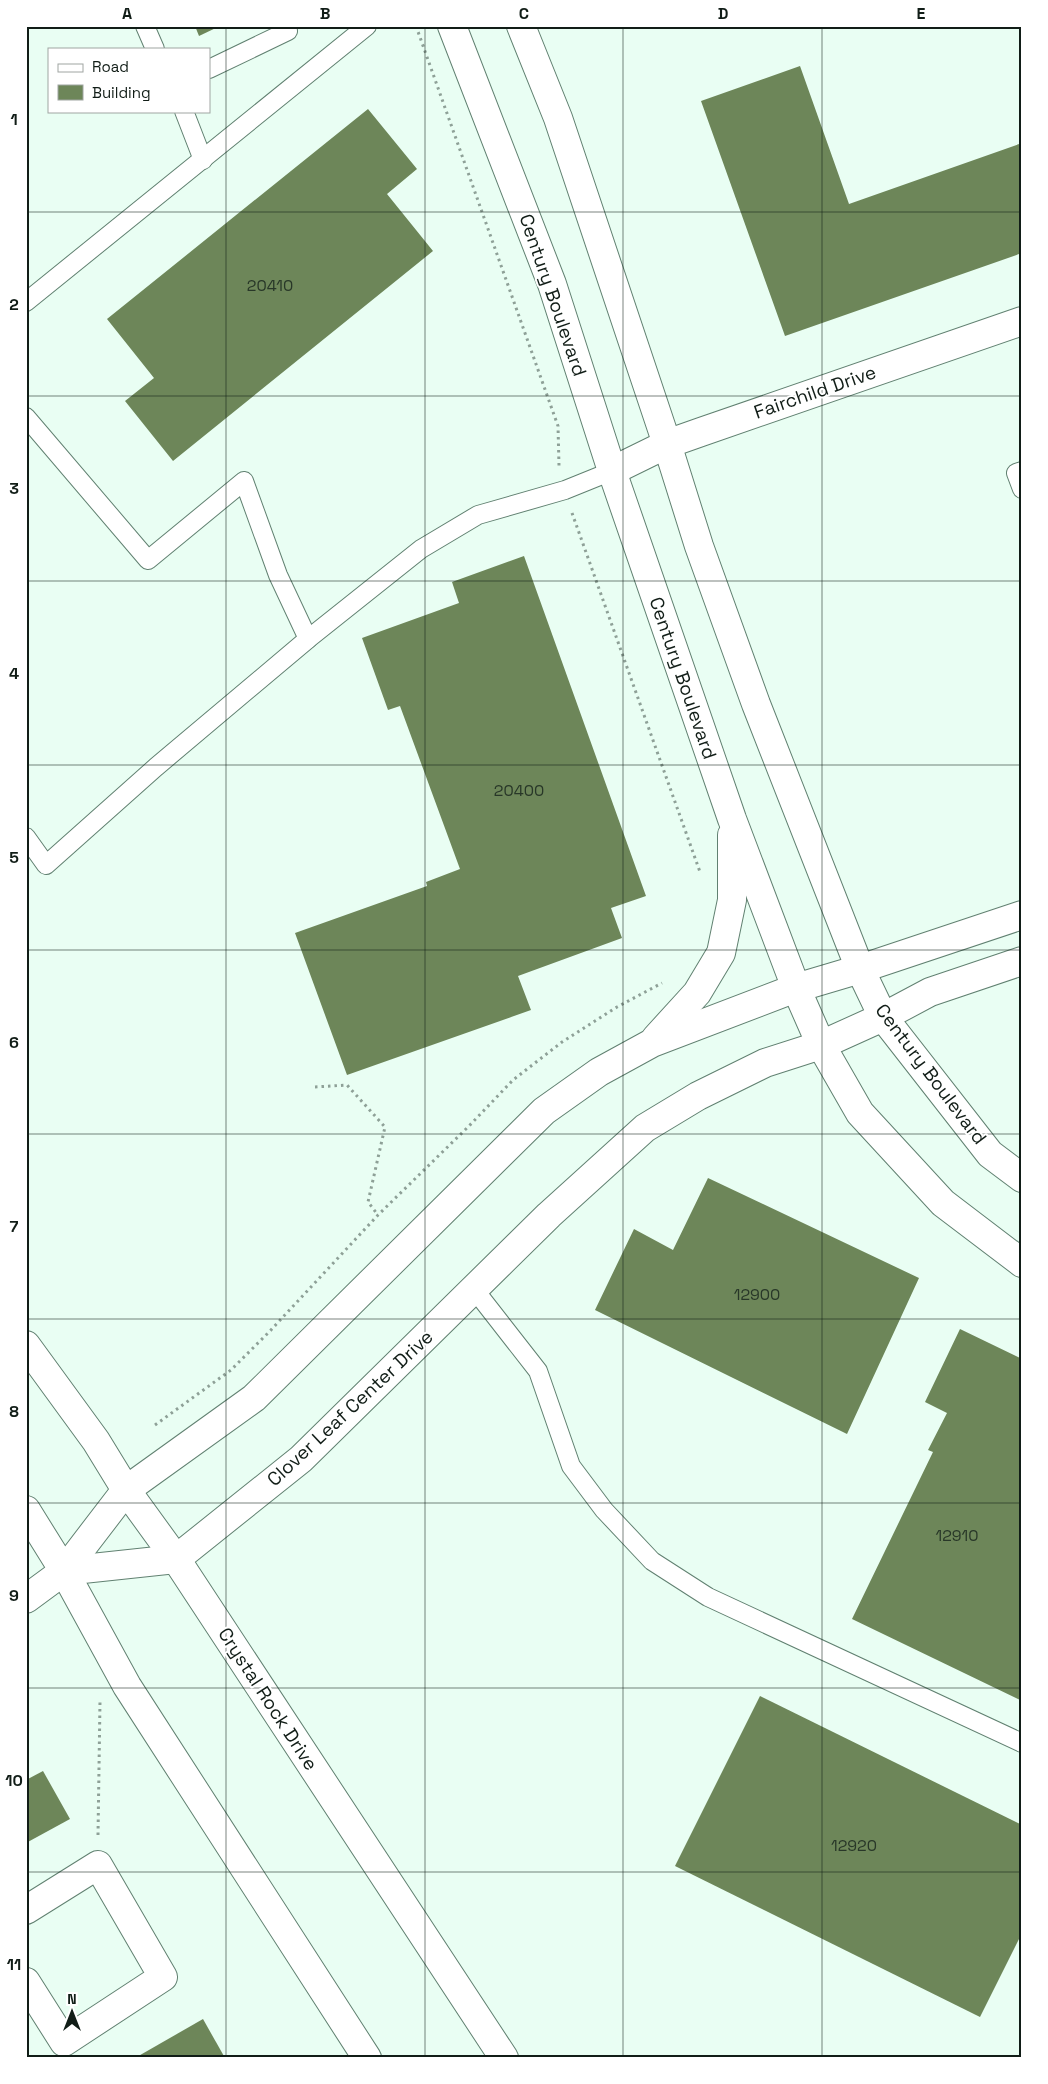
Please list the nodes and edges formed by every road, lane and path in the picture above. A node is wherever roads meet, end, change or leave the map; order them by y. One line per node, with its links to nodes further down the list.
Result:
1 (145, 26): 7 (lane)
2 (367, 26): 10 (lane)
3 (416, 26): 18 (path)
4 (452, 26): 15 (street, Century Boulevard)
5 (521, 26): 14 (street, Century Boulevard)
6 (288, 31): 8 (lane)
7 (155, 48)
8 (210, 69)
9 (184, 112): 10 (lane)
10 (203, 160): 11 (lane)
11 (26, 302)
12 (1022, 321): 14 (street, Fairchild Drive)
13 (26, 417): 19 (lane)
14 (667, 444): 15 (street, Fairchild Drive); 25 (street, Century Boulevard)
15 (612, 471): 18 (lane); 20 (street, Century Boulevard)
16 (1022, 471): 17 (lane)
17 (1022, 489)
18 (565, 490): 19 (lane); 22 (path)
19 (308, 639): 21 (lane)
20 (732, 818): 27 (street, Century Boulevard); 29 (street)
21 (26, 837)
22 (702, 880)
23 (1022, 915): 25 (street)
24 (1022, 961): 28 (street, Clover Leaf Center Drive)
25 (860, 969): 27 (street); 28 (street, Century Boulevard)
26 (668, 980): 33 (path)
27 (796, 988): 29 (street); 30 (street, Century Boulevard)
28 (883, 1017): 30 (street, Clover Leaf Center Drive); 32 (street, Century Boulevard)
29 (652, 1043): 38 (street)
30 (821, 1045): 34 (street, Century Boulevard); 35 (street, Clover Leaf Center Drive)
31 (315, 1087): 33 (path)
32 (1022, 1178)
33 (378, 1214): 37 (path)
34 (1022, 1263)
35 (474, 1289): 40 (street, Clover Leaf Center Drive); 44 (lane)
36 (26, 1345): 38 (street, Crystal Rock Drive)
37 (155, 1425)
38 (126, 1490): 40 (street, Crystal Rock Drive); 41 (street)
39 (26, 1510): 41 (street)
40 (176, 1559): 41 (street); 49 (street, Crystal Rock Drive)
41 (64, 1571): 42 (street); 48 (street)
42 (26, 1599)
43 (100, 1692): 45 (path)
44 (1022, 1743)
45 (98, 1865): 46 (street); 47 (street)
46 (26, 1910)
47 (26, 1982)
48 (368, 2058)
49 (504, 2058)

